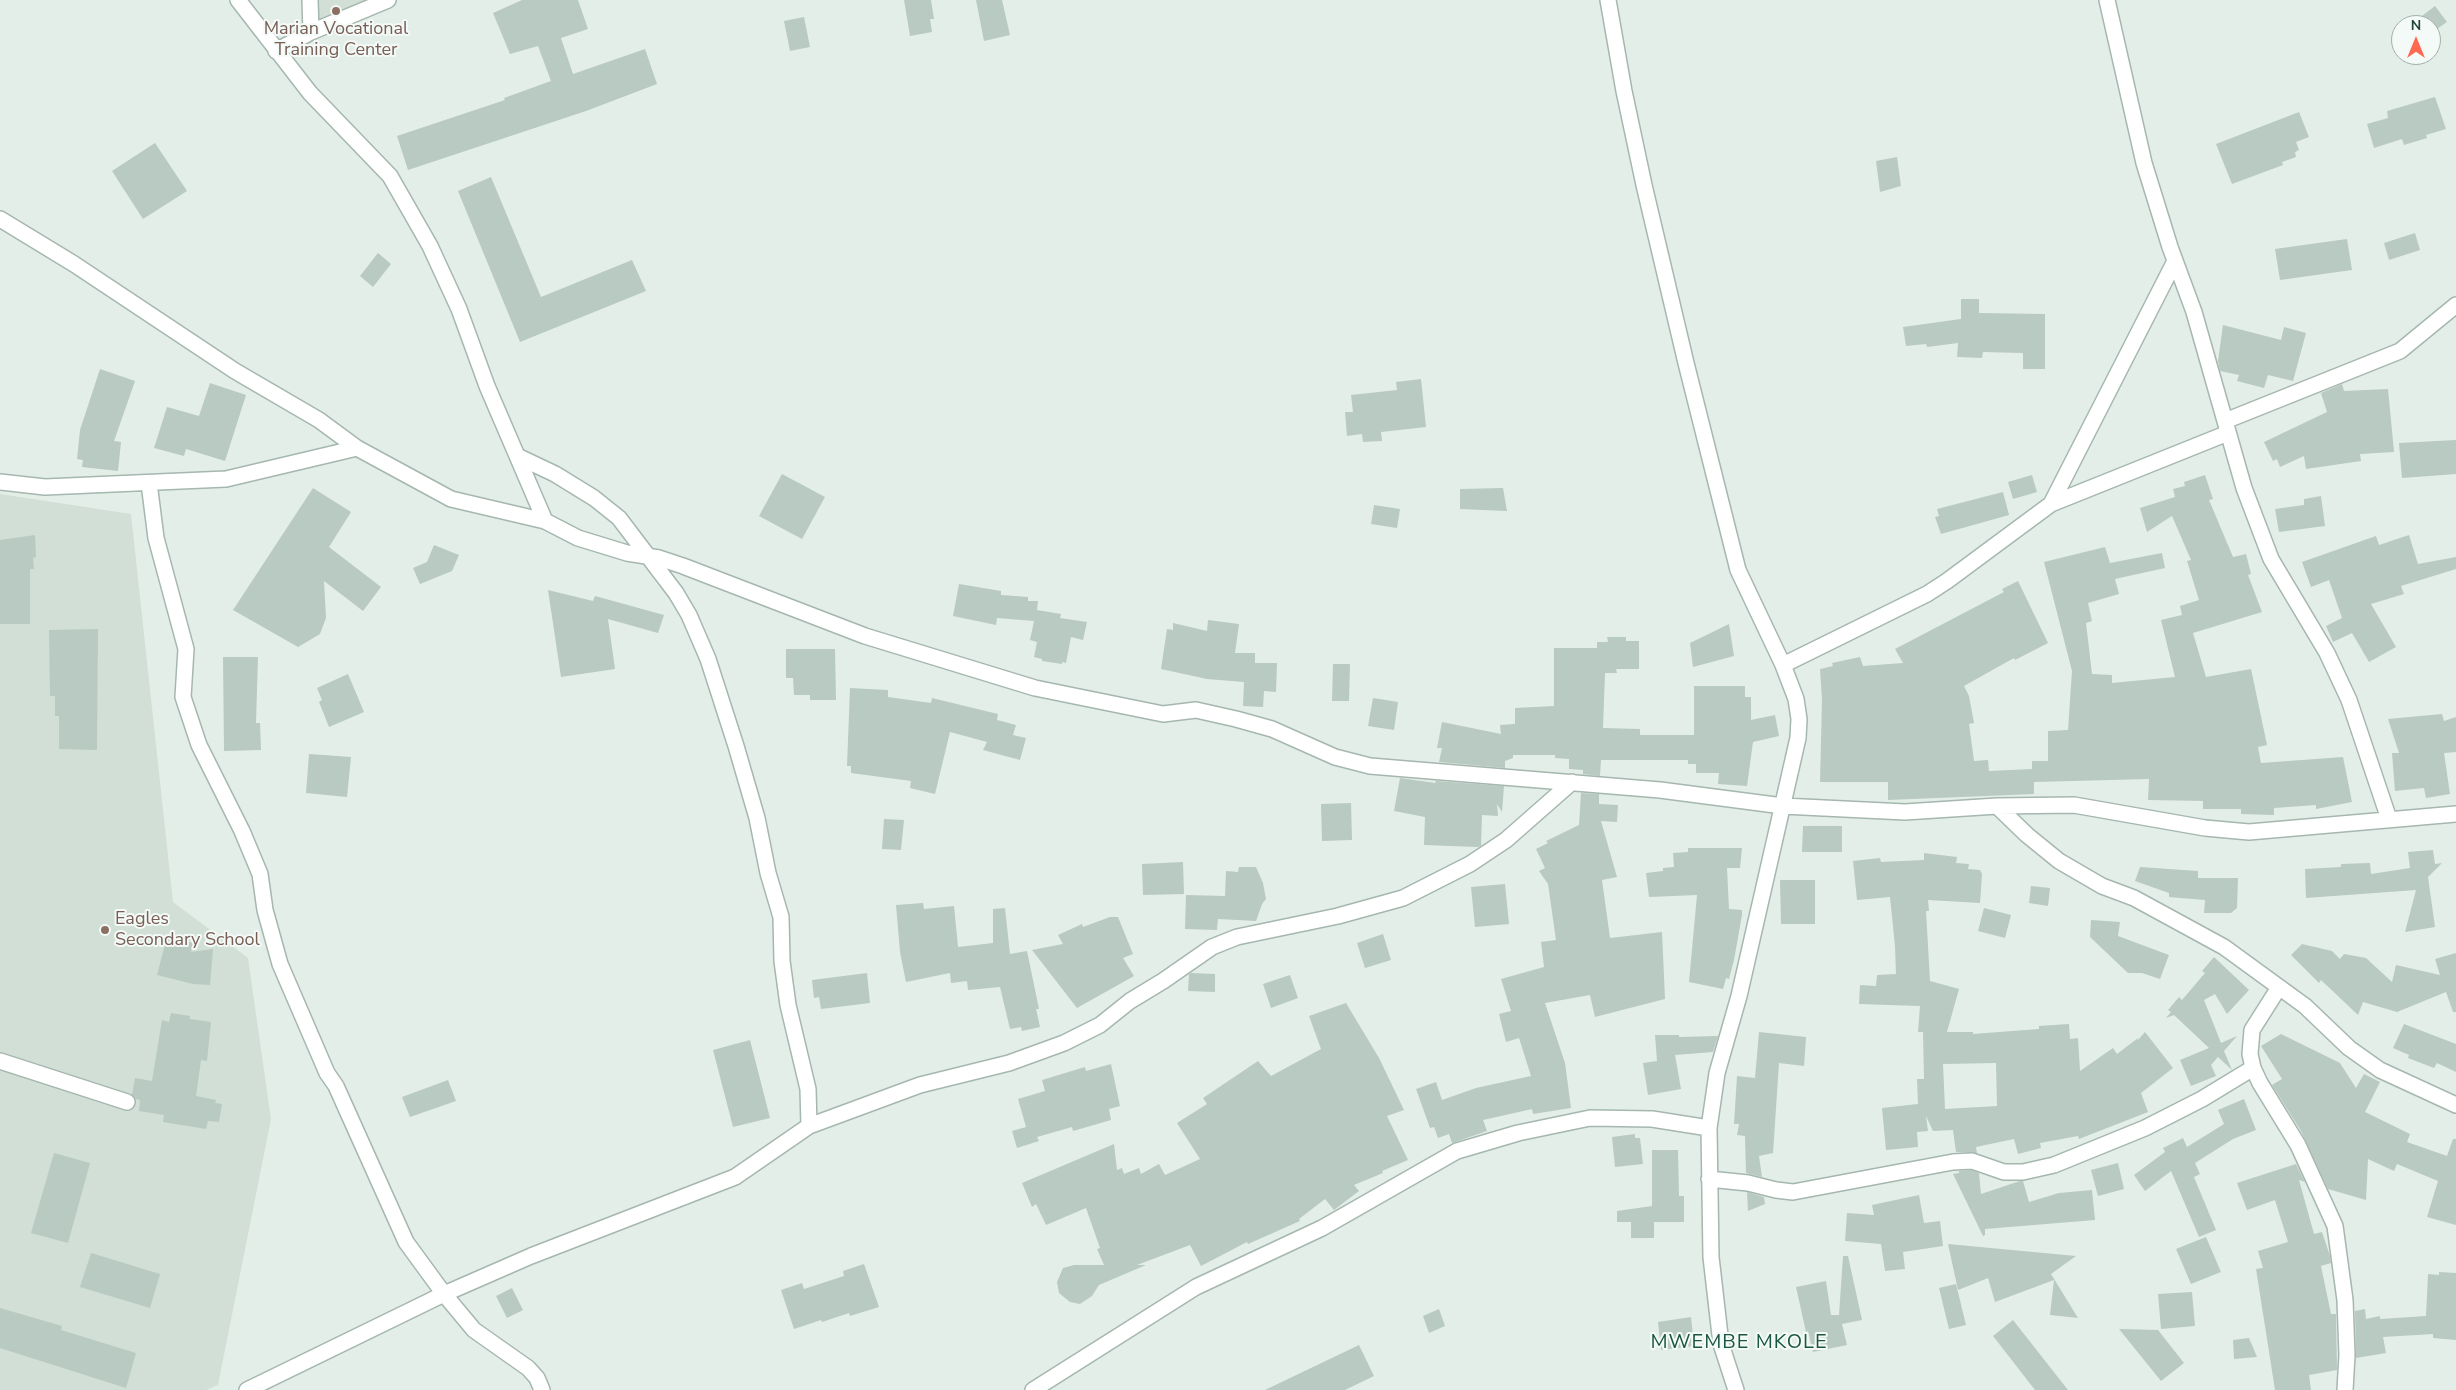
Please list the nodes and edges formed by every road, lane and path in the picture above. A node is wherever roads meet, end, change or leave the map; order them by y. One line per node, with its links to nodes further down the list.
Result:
1 (238, 0): 7 (street)
2 (310, 0): 6 (street)
3 (388, 0): 6 (street)
4 (1608, 0): 19 (street)
5 (2107, 0): 9 (street)
6 (311, 32): 7 (street)
7 (276, 51): 13 (street)
8 (0, 218): 12 (street)
9 (2175, 262): 11 (street); 16 (street)
10 (2456, 306): 11 (street)
11 (2226, 427): 16 (street); 24 (street)
12 (357, 448): 15 (street); 17 (street)
13 (517, 456): 17 (street); 18 (street)
14 (0, 482): 15 (street)
15 (149, 483): 33 (street)
16 (2051, 504): 19 (street)
17 (545, 521): 18 (street)
18 (649, 557): 20 (street); 30 (street)
19 (1783, 665): 21 (street)
20 (1572, 782): 21 (street); 30 (street)
21 (1783, 806): 22 (street); 31 (street)
22 (1997, 806): 24 (street); 25 (street)
23 (2456, 814): 24 (street)
24 (2389, 819)
25 (2278, 989): 27 (street); 29 (street)
26 (0, 1061): 28 (street)
27 (2253, 1068): 32 (street); 38 (street)
28 (127, 1102)
29 (2456, 1105)
30 (810, 1126): 33 (street)
31 (1708, 1128): 32 (street); 36 (street)
32 (1709, 1179): 37 (street)
33 (444, 1294): 34 (street); 35 (street)
34 (247, 1390)
35 (542, 1390)
36 (1033, 1390)
37 (1736, 1390)
38 (2345, 1390)

